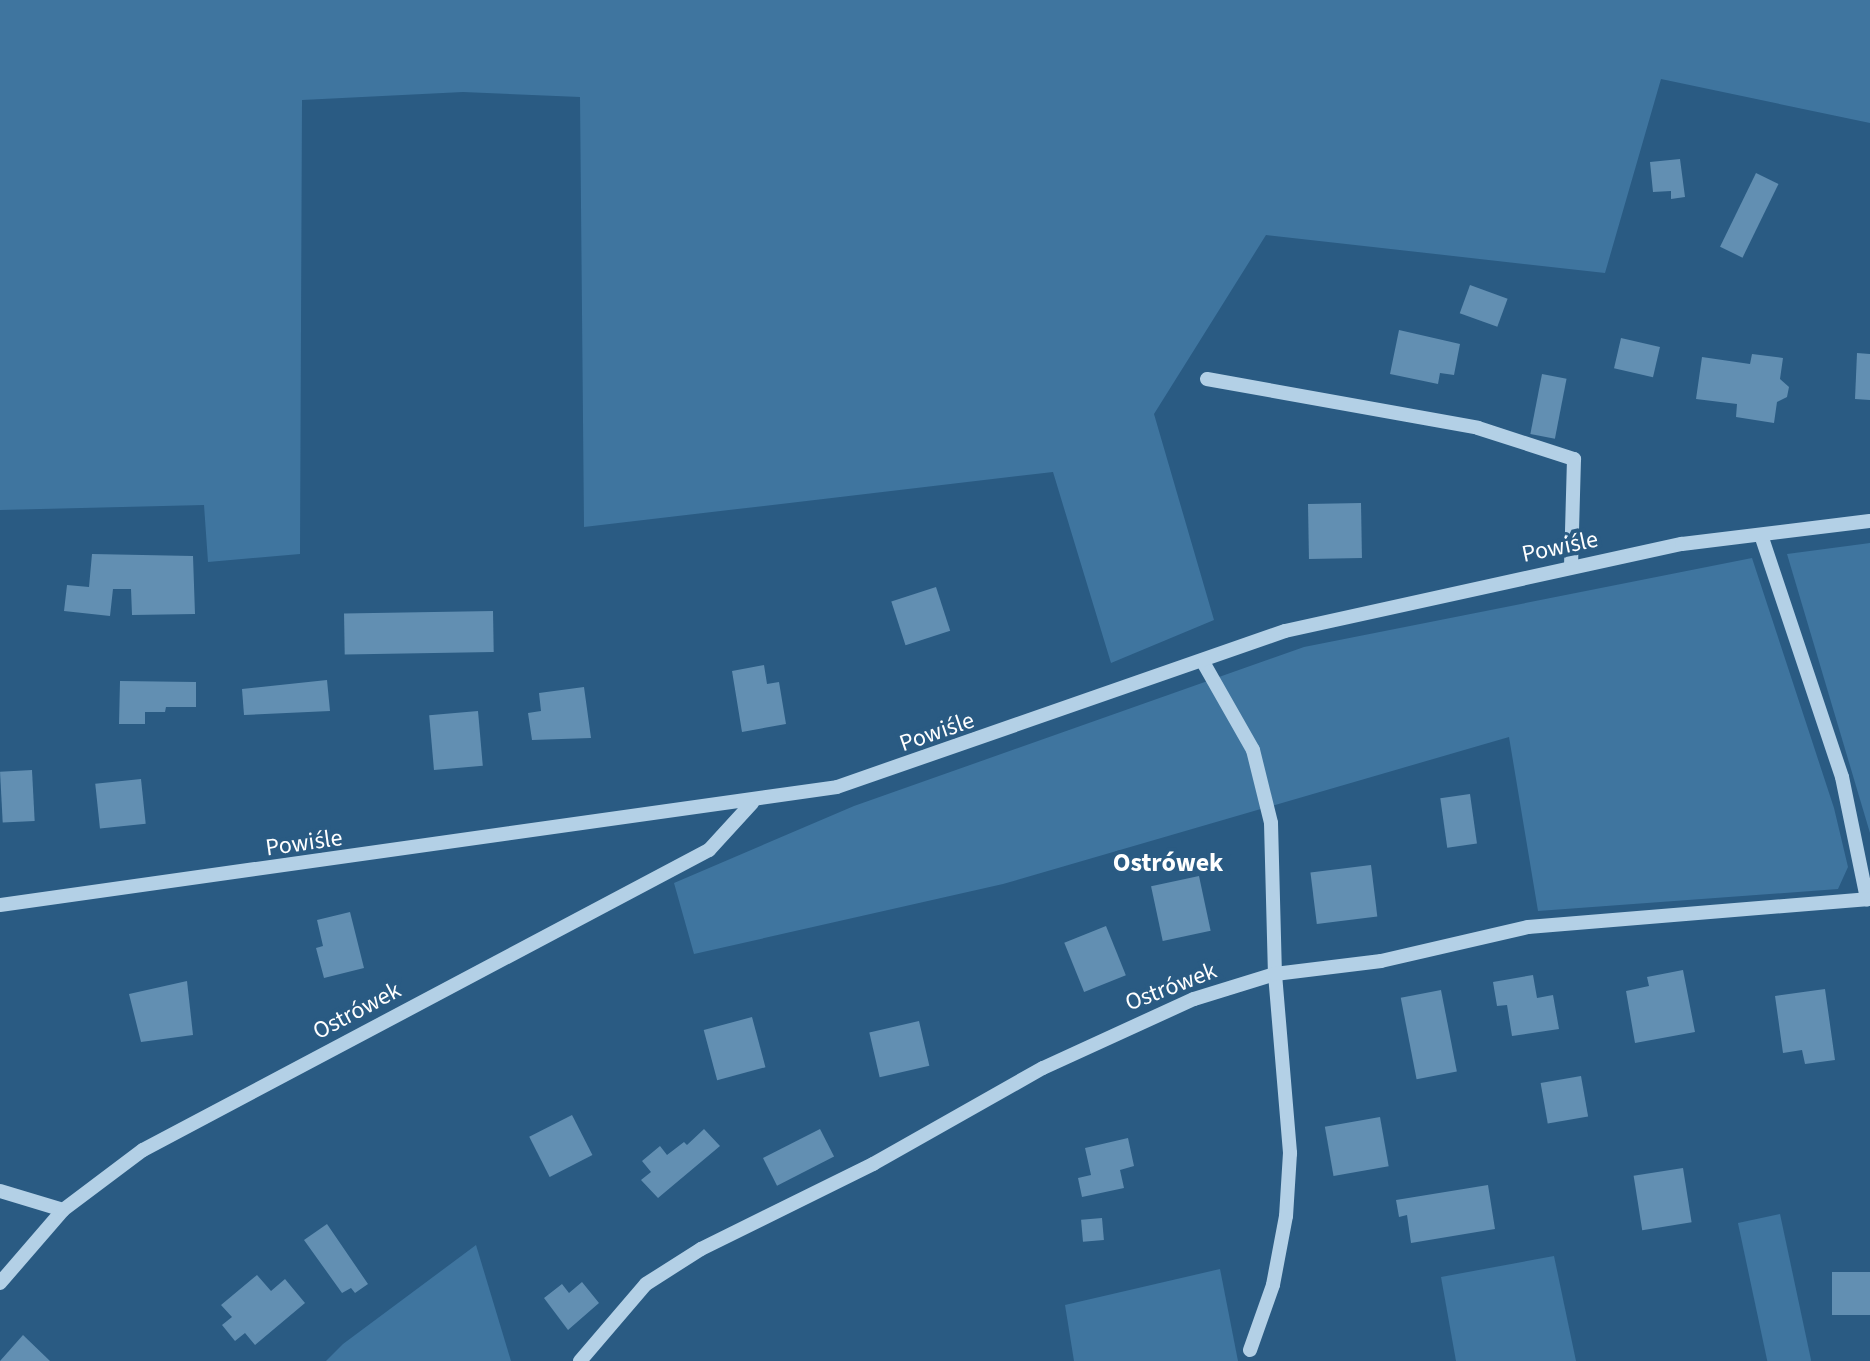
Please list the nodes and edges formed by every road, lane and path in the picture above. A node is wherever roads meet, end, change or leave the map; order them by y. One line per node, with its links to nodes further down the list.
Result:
1 (1207, 379): 4 (street)
2 (1870, 521): 3 (street, Powiśle)
3 (1761, 535): 4 (street, Powiśle); 7 (street)
4 (1571, 567): 5 (street, Powiśle)
5 (1203, 662): 6 (street, Powiśle); 9 (street)
6 (752, 803): 8 (street, Powiśle); 11 (street, Ostrówek)
7 (1868, 899): 9 (street, Ostrówek)
8 (0, 905)
9 (1275, 974): 13 (street); 14 (street, Ostrówek)
10 (0, 1191): 11 (street)
11 (63, 1210): 12 (street, Ostrówek)
12 (0, 1283)
13 (1250, 1350)
14 (580, 1361)

